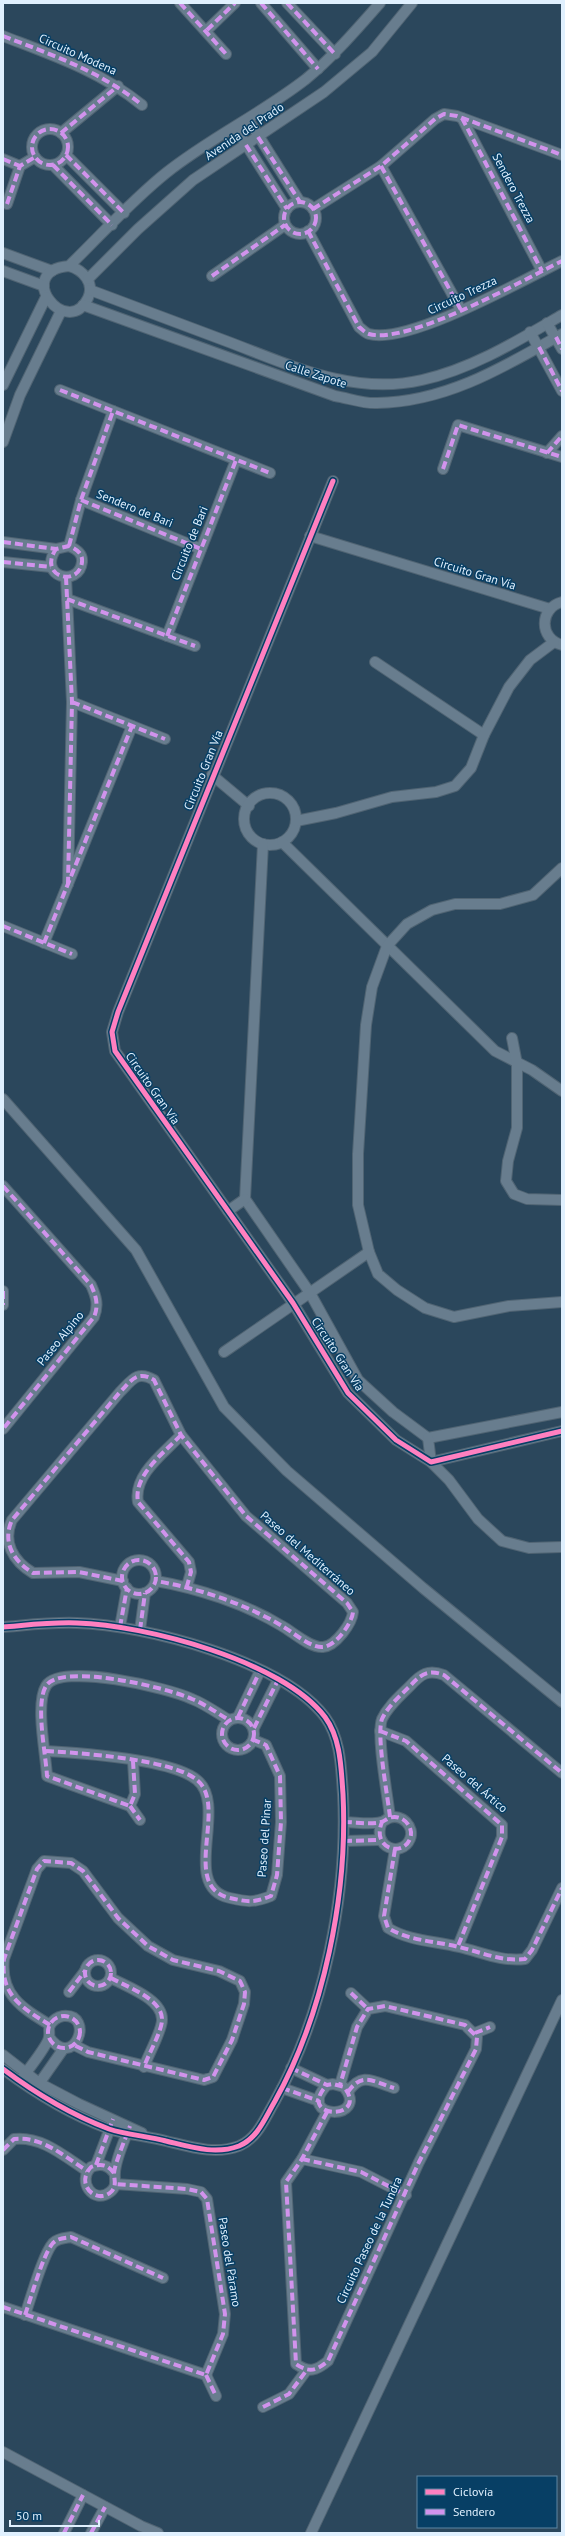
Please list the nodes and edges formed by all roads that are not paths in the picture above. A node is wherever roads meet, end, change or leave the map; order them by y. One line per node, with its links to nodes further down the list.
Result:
1 (180, 3): 7 (street)
2 (235, 3): 7 (street)
3 (261, 3): 11 (street)
4 (287, 3): 10 (street)
5 (380, 3): 10 (street, Avenida del Prado)
6 (412, 3): 18 (street, Avenida del Prado)
7 (206, 30): 9 (street)
8 (3, 36): 12 (street, Circuito Modena)
9 (226, 54)
10 (335, 54): 11 (street, Avenida del Prado)
11 (318, 69): 15 (street, Avenida del Prado)
12 (118, 86): 13 (street); 17 (street, Circuito Modena)
13 (142, 105)
14 (462, 118): 21 (street); 26 (street); 40 (street, Sendero Trezza)
15 (248, 119): 16 (street, Avenida del Prado); 18 (street)
16 (235, 128): 19 (street); 31 (street, Avenida del Prado)
17 (61, 133): 20 (street); 22 (street)
18 (258, 137): 19 (street, Avenida del Prado); 27 (street)
19 (246, 145): 29 (street); 42 (street, Avenida del Prado)
20 (66, 155): 24 (street); 31 (street)
21 (562, 155)
22 (35, 157): 24 (street); 25 (street)
23 (3, 159): 25 (street)
24 (53, 165): 32 (street)
25 (20, 166): 28 (street)
26 (381, 166): 30 (street); 47 (street)
27 (300, 202): 29 (street); 30 (street)
28 (7, 204)
29 (287, 209): 33 (street)
30 (312, 209): 34 (street)
31 (124, 213): 32 (street, Avenida del Prado)
32 (112, 225): 37 (street, Avenida del Prado)
33 (285, 225): 34 (street); 41 (street)
34 (308, 231): 47 (street, Circuito Trezza)
35 (3, 253): 39 (street)
36 (562, 261): 40 (street, Circuito Trezza)
37 (69, 266): 39 (street, Avenida del Prado); 42 (street)
38 (3, 271): 43 (street)
39 (52, 271): 43 (street)
40 (542, 271): 47 (street, Circuito Trezza)
41 (212, 276)
42 (88, 279): 44 (street)
43 (44, 286): 45 (street)
44 (90, 290): 46 (street); 51 (street, Calle Zapote)
45 (46, 297): 48 (street); 55 (street)
46 (83, 305): 48 (street); 53 (street, Calle Zapote)
47 (461, 310)
48 (62, 311): 60 (street)
49 (562, 315): 50 (street, Calle Zapote)
50 (547, 323): 51 (street, Calle Zapote); 52 (street)
51 (530, 332): 53 (street)
52 (559, 336): 53 (street, Calle Zapote); 54 (street)
53 (539, 347): 57 (street)
54 (562, 350)
55 (3, 385)
56 (60, 390): 58 (street)
57 (562, 391)
58 (113, 411): 63 (street); 67 (street)
59 (562, 436): 61 (street)
60 (3, 442)
61 (547, 453): 62 (street); 64 (street)
62 (562, 457)
63 (236, 460): 65 (street); 72 (street, Circuito de Bari)
64 (442, 469)
65 (270, 474)
66 (332, 481): 68 (street)
67 (81, 500): 70 (street); 72 (street, Sendero de Bari)
68 (310, 536): 78 (street, Circuito Gran Vía); 87 (street, Circuito Gran Vía)
69 (3, 542): 71 (street)
70 (69, 546): 71 (street); 75 (street)
71 (56, 549): 74 (street)
72 (201, 549): 79 (street, Circuito de Bari)
73 (3, 562): 74 (street)
74 (51, 567): 75 (street)
75 (66, 578): 76 (street)
76 (68, 599): 79 (street); 83 (street)
77 (562, 602): 78 (street)
78 (550, 609): 80 (street)
79 (167, 636): 81 (street)
80 (558, 643): 85 (street)
81 (194, 646)
82 (375, 662): 85 (street)
83 (72, 702): 84 (street); 93 (street)
84 (132, 726): 86 (street); 93 (street)
85 (484, 735): 89 (street)
86 (165, 739)
87 (212, 775): 88 (street); 105 (street, Circuito Gran Vía)
88 (249, 806): 89 (street); 91 (street)
89 (296, 821): 90 (street)
90 (282, 842): 91 (street); 96 (street)
91 (263, 844): 103 (street)
92 (562, 868): 96 (street)
93 (68, 884): 95 (street)
94 (3, 926): 95 (street)
95 (44, 943): 97 (street)
96 (387, 946): 99 (street); 106 (street)
97 (72, 954)
98 (512, 1038): 99 (street)
99 (517, 1064): 100 (street); 104 (street)
100 (562, 1091)
101 (3, 1099): 129 (street)
102 (3, 1186): 114 (street, Paseo Alpino)
103 (245, 1199): 105 (street); 108 (street, Circuito Gran Vía)
104 (562, 1200)
105 (228, 1211): 110 (street, Circuito Gran Vía)
106 (369, 1252): 108 (street); 109 (street)
107 (3, 1291): 111 (street)
108 (310, 1293): 110 (street); 117 (street, Circuito Gran Vía)
109 (562, 1302)
110 (293, 1303): 112 (street); 118 (street, Circuito Gran Vía)
111 (3, 1304)
112 (224, 1352)
113 (562, 1412): 117 (street)
114 (3, 1429)
115 (562, 1431): 118 (street)
116 (181, 1435): 121 (street, Paseo del Mediterráneo); 122 (street); 122 (street, Paseo del Mediterráneo)
117 (428, 1438): 118 (street)
118 (431, 1462): 119 (street, Circuito Gran Vía)
119 (562, 1548)
120 (156, 1581): 121 (street); 122 (street, Paseo del Mediterráneo); 123 (street)
121 (125, 1584): 123 (street, Paseo del Mediterráneo); 125 (street)
122 (187, 1586)
123 (145, 1592): 126 (street)
124 (3, 1627): 125 (street)
125 (120, 1627): 126 (street)
126 (140, 1630): 127 (street)
127 (260, 1671): 128 (street); 130 (street)
128 (278, 1680): 131 (street); 140 (street)
129 (562, 1702)
130 (233, 1718): 131 (street); 133 (street); 134 (street)
131 (254, 1728): 133 (street)
132 (380, 1731): 136 (street); 139 (street); 145 (street, Paseo del Ártico)
133 (254, 1740): 135 (street, Paseo del Pinar)
134 (46, 1751): 135 (street, Paseo del Pinar); 137 (street)
135 (133, 1761): 137 (street)
136 (562, 1774)
137 (130, 1806): 138 (street)
138 (140, 1820)
139 (386, 1820): 140 (street); 141 (street); 143 (street)
140 (344, 1822): 142 (street)
141 (380, 1840): 142 (street); 143 (street)
142 (344, 1841): 159 (street)
143 (395, 1849): 145 (street)
144 (562, 1888): 145 (street)
145 (458, 1946)
146 (84, 1971): 147 (street); 147 (street); 148 (street)
147 (111, 1978): 158 (street)
148 (69, 1992)
149 (351, 1994): 151 (street)
150 (562, 2000): 191 (street)
151 (368, 2009): 154 (street); 162 (street)
152 (50, 2026): 155 (street); 156 (street); 158 (street)
153 (490, 2027): 154 (street)
154 (475, 2033): 177 (street, Circuito Paseo de la Tundra)
155 (49, 2037): 156 (street); 161 (street)
156 (69, 2047): 158 (street); 164 (street)
157 (3, 2055): 161 (street)
158 (144, 2067)
159 (291, 2068): 163 (street); 165 (street)
160 (3, 2069): 161 (street)
161 (22, 2077): 164 (street)
162 (340, 2084): 163 (street); 167 (street)
163 (327, 2085): 168 (street)
164 (36, 2087): 170 (street)
165 (282, 2088): 168 (street); 171 (street)
166 (394, 2088): 167 (street)
167 (348, 2092): 169 (street)
168 (319, 2101): 169 (street)
169 (327, 2112): 173 (street)
170 (111, 2124): 171 (street); 174 (street)
171 (128, 2130): 175 (street)
172 (3, 2150): 174 (street)
173 (302, 2158): 177 (street); 181 (street)
174 (92, 2168): 175 (street); 176 (street)
175 (114, 2173): 176 (street)
176 (115, 2184): 182 (street, Paseo del Páramo)
177 (406, 2195): 181 (street, Circuito Paseo de la Tundra)
178 (163, 2278): 180 (street)
179 (3, 2307): 180 (street)
180 (26, 2314): 182 (street)
181 (306, 2371): 184 (street)
182 (206, 2375): 183 (street)
183 (216, 2396)
184 (263, 2407)
185 (3, 2452): 186 (street)
186 (83, 2496): 187 (street); 188 (street)
187 (105, 2507): 189 (street); 190 (street)
188 (64, 2533)
189 (91, 2533)
190 (158, 2533)
191 (311, 2533)

